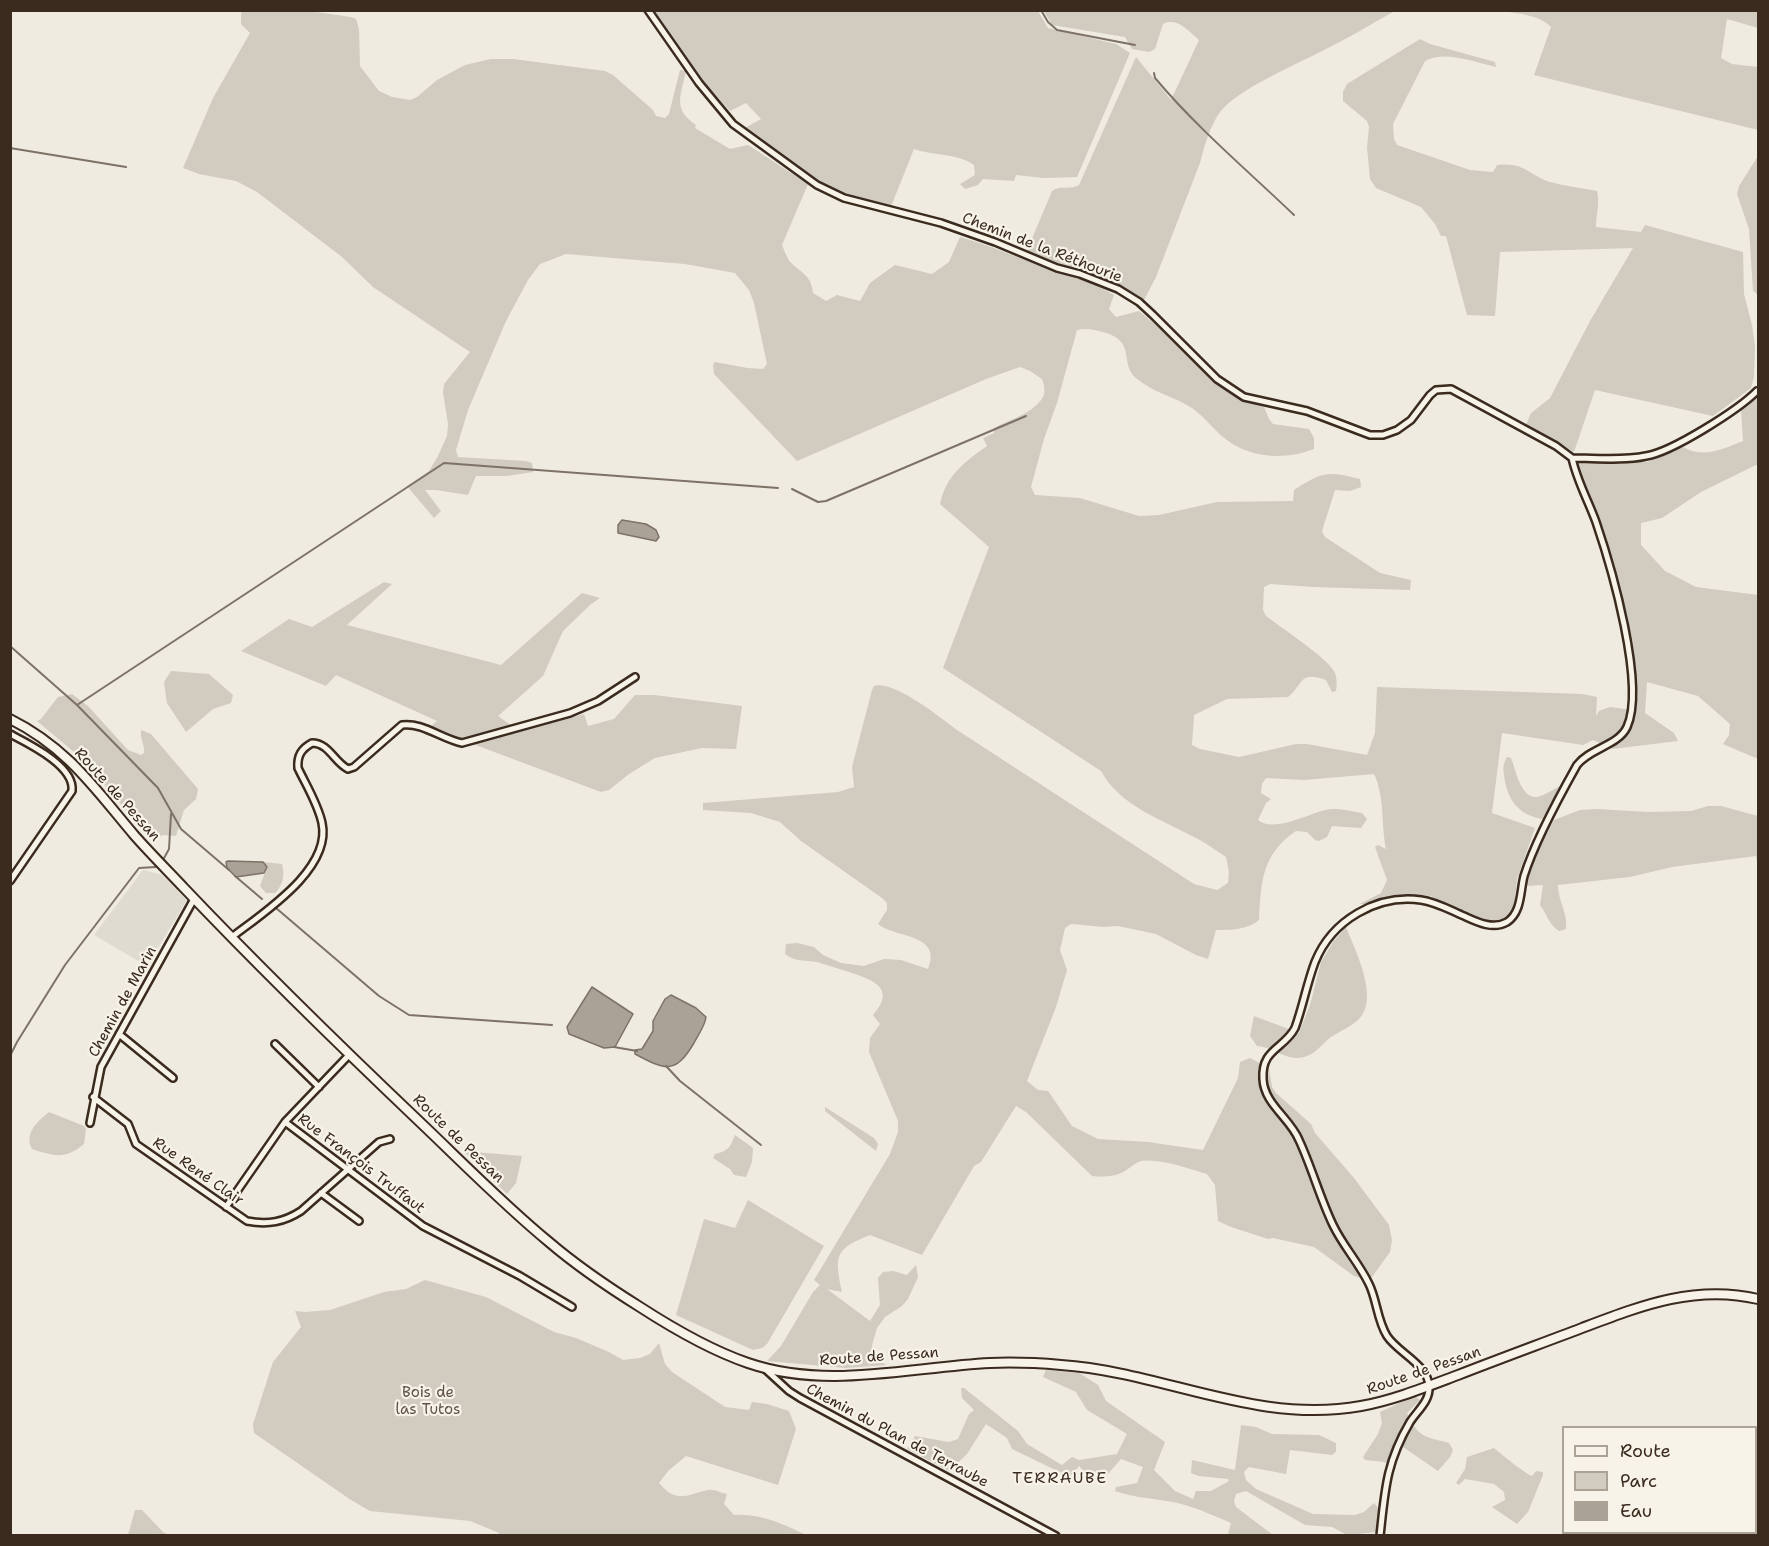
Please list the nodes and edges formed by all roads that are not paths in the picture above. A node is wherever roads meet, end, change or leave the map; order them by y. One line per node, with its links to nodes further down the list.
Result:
1 (648, 10): 3 (street, Chemin de la Réthourie)
2 (1757, 391): 3 (street)
3 (1572, 458): 26 (street)
4 (635, 677): 9 (street)
5 (10, 719): 8 (main road, Route de Pessan)
6 (10, 734): 7 (street)
7 (10, 882)
8 (194, 899): 9 (main road, Route de Pessan); 10 (street, Chemin de Marin)
9 (232, 937): 12 (main road, Route de Pessan)
10 (119, 1034): 13 (street); 15 (street, Chemin de Marin)
11 (275, 1044): 14 (street)
12 (349, 1054): 14 (street); 25 (main road, Route de Pessan)
13 (174, 1078)
14 (318, 1087): 16 (street)
15 (93, 1097): 17 (street, Chemin de Marin); 21 (street, Rue René Clair)
16 (285, 1122): 19 (street, Rue François Truffaut); 21 (street)
17 (90, 1123)
18 (390, 1139): 19 (street, Rue René Clair)
19 (348, 1170): 20 (street, Rue René Clair); 24 (street, Rue François Truffaut)
20 (321, 1193): 21 (street, Rue René Clair); 22 (street)
21 (226, 1207)
22 (359, 1221)
23 (1758, 1299): 26 (main road, Route de Pessan)
24 (572, 1307)
25 (764, 1368): 26 (main road, Route de Pessan); 27 (street, Chemin du Plan de Terraube)
26 (1430, 1386): 28 (street)
27 (1056, 1536)
28 (1380, 1536)

